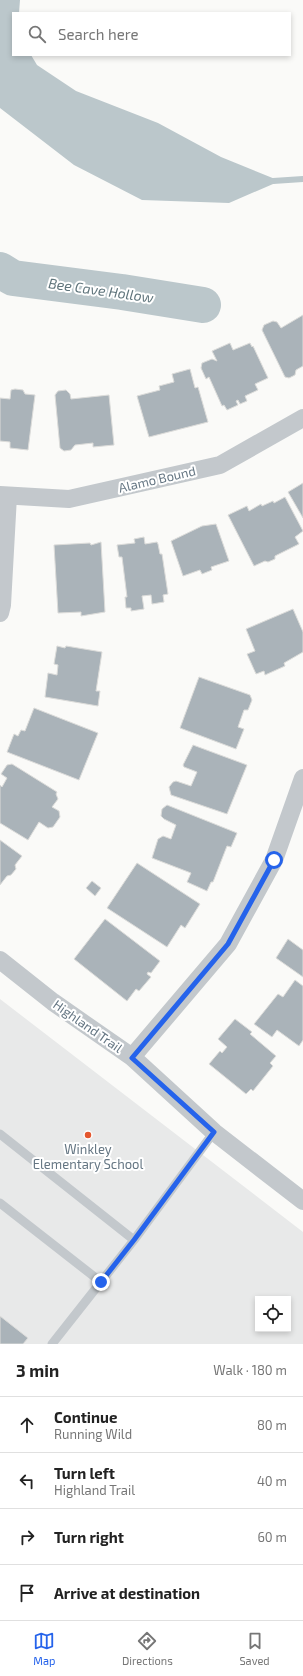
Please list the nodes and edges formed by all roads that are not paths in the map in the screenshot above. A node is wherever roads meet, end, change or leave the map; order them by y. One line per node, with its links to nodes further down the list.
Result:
1 (303, 418): 2 (street, Alamo Bound)
2 (4, 496): 3 (street)
3 (0, 613)
4 (303, 778): 6 (street)
5 (0, 960): 6 (street, Highland Trail)
6 (132, 1058): 7 (street, Highland Trail)
7 (214, 1132): 9 (street, Highland Trail); 11 (lane)
8 (0, 1134): 11 (lane)
9 (303, 1201)
10 (0, 1203): 12 (lane)
11 (134, 1240): 12 (lane)
12 (101, 1282): 13 (lane)
13 (52, 1344)

